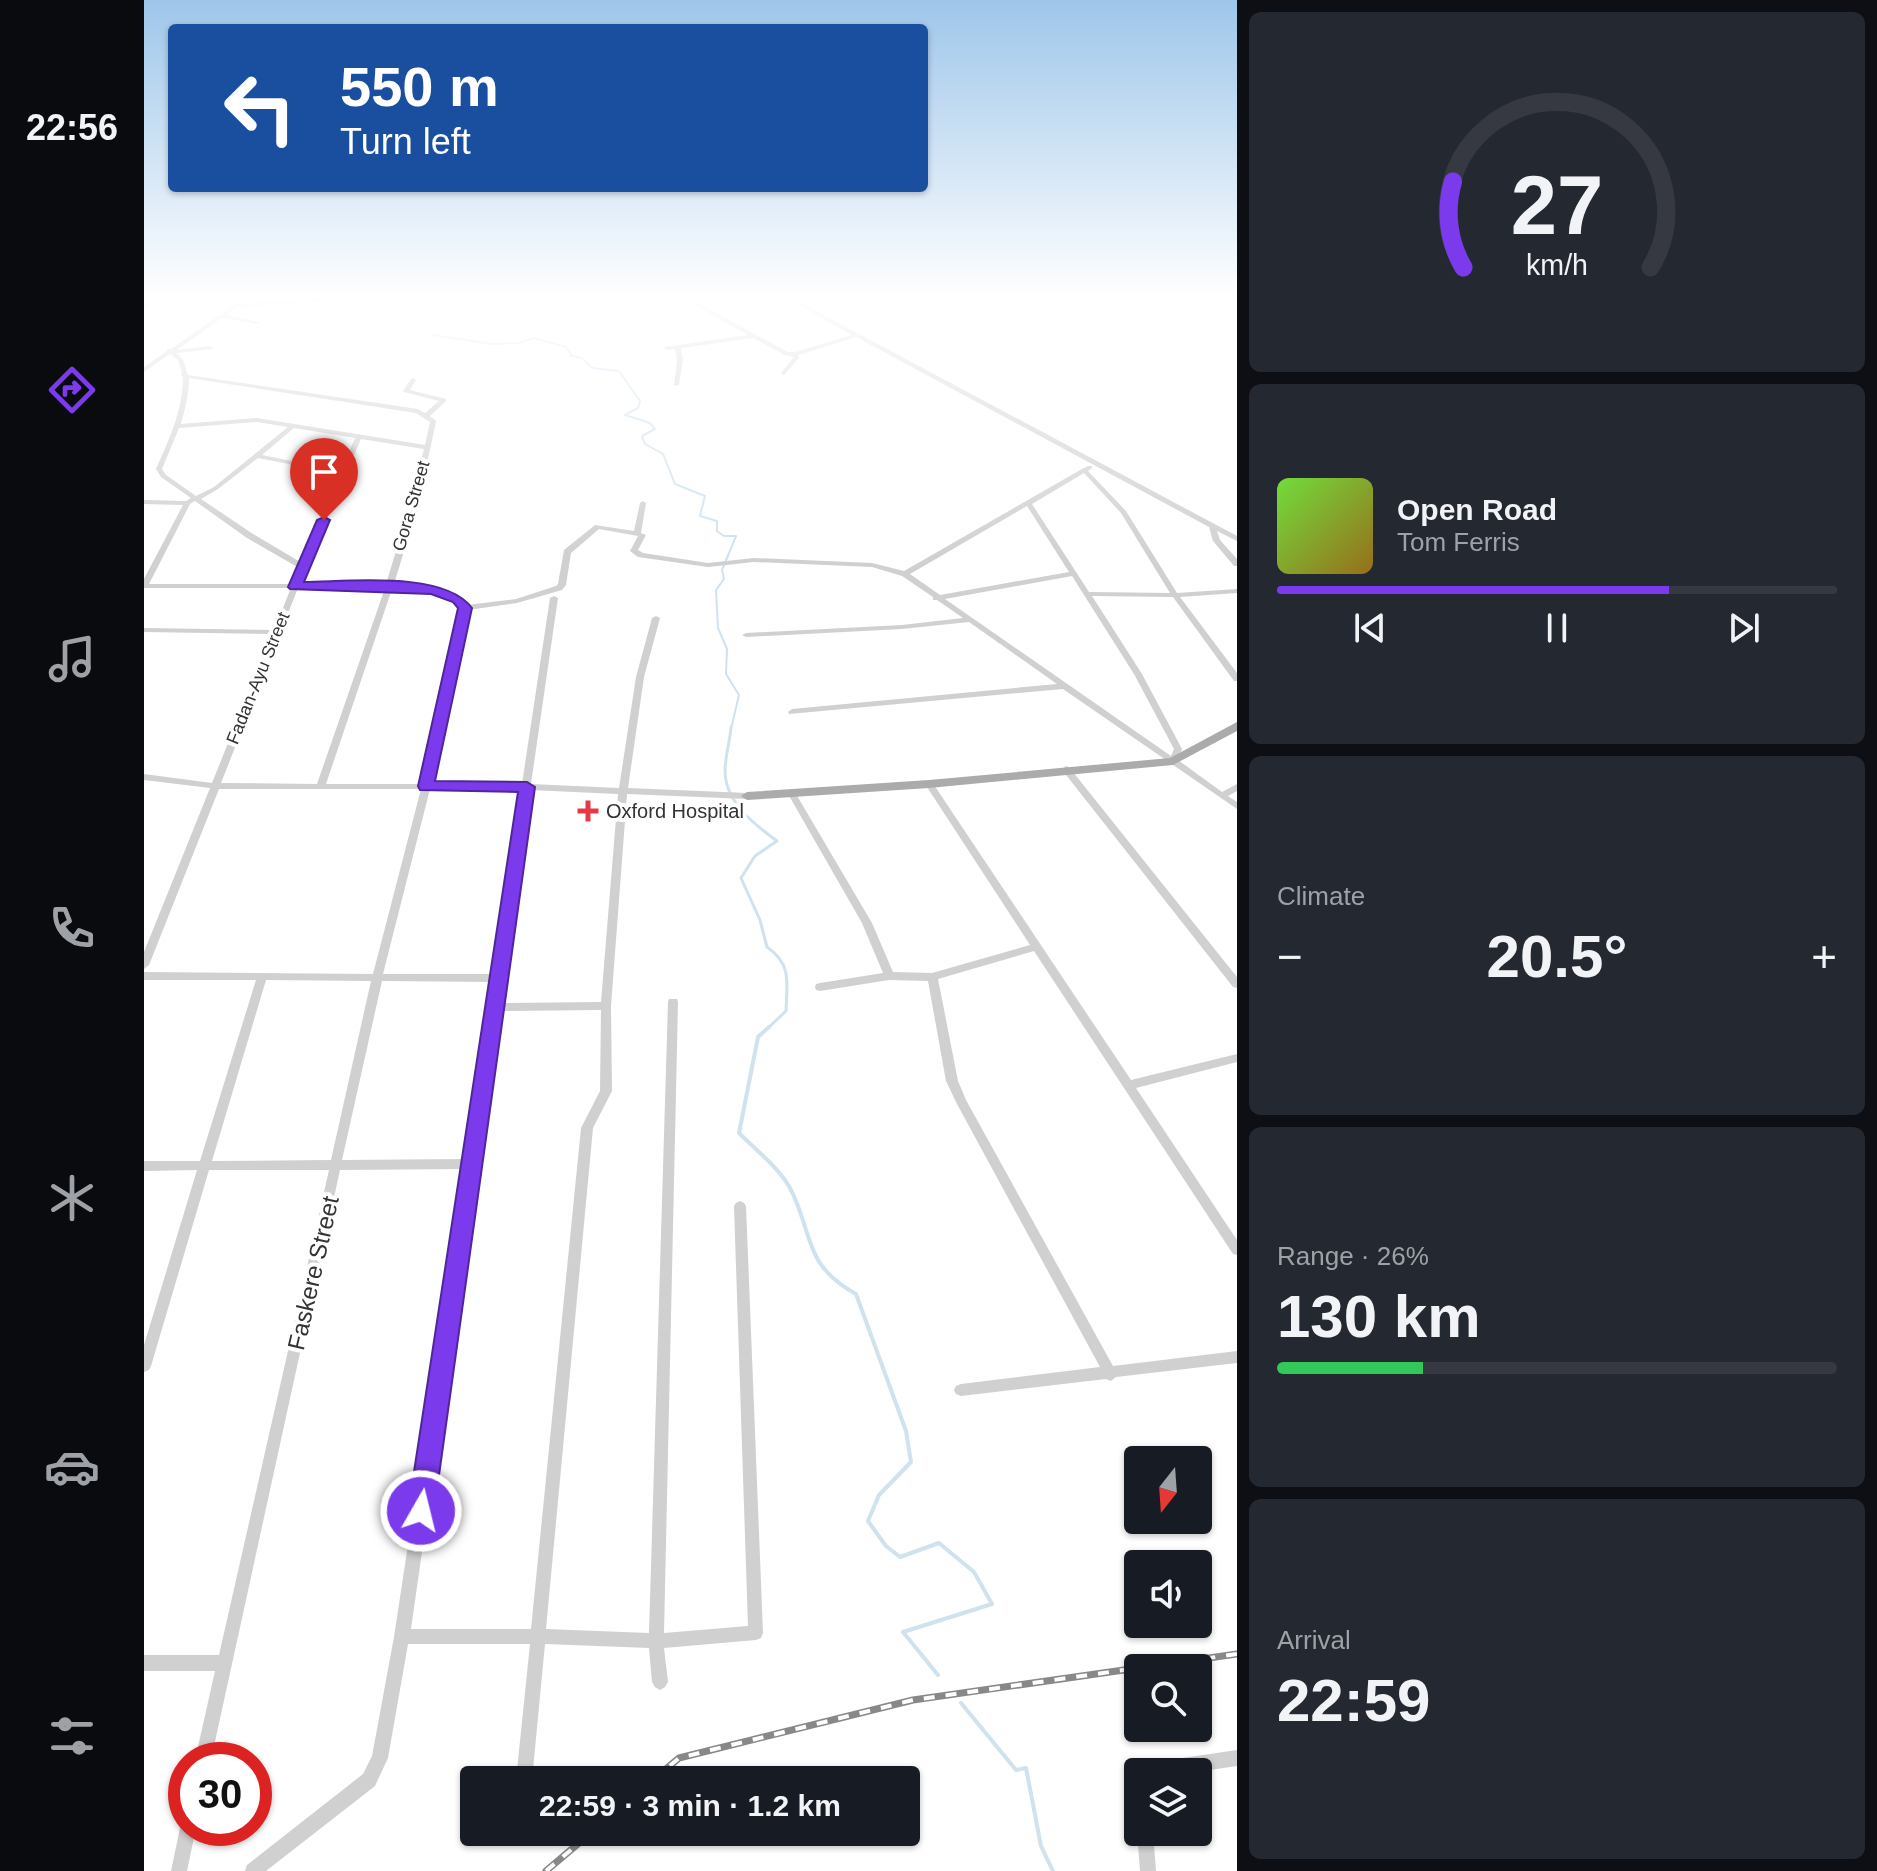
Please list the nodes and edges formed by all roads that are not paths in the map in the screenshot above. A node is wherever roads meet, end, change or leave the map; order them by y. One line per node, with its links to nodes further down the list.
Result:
1 (185, 384): 6 (street)
2 (241, 384): 5 (street)
3 (410, 384): 5 (street, Gora Street)
4 (950, 384): 11 (street)
5 (427, 415): 9 (street, Gora Street)
6 (180, 426): 7 (street); 14 (street)
7 (293, 426): 8 (street); 10 (street)
8 (359, 437): 9 (street); 13 (street, Fadan-Ayu Street)
9 (428, 448): 27 (street, Gora Street)
10 (259, 456): 13 (street); 14 (street)
11 (1097, 463): 12 (street); 19 (street)
12 (1084, 470): 18 (street); 31 (street)
13 (343, 473): 23 (street, Fadan-Ayu Street)
14 (197, 499): 16 (street); 23 (street)
15 (144, 502): 16 (street)
16 (187, 503): 26 (street)
17 (643, 503): 20 (street)
18 (1028, 503): 24 (street); 25 (street)
19 (1212, 526): 21 (street); 22 (street)
20 (637, 534): 24 (street); 34 (street)
21 (1237, 539)
22 (1237, 564)
23 (305, 568): 28 (street, Fadan-Ayu Street)
24 (905, 574): 33 (street)
25 (1073, 574): 30 (street); 33 (street)
26 (144, 586): 28 (street)
27 (388, 586): 28 (street); 34 (street); 48 (street, Gora Street)
28 (295, 587): 38 (street, Fadan-Ayu Street)
29 (1237, 591): 31 (street)
30 (1086, 594): 31 (street); 44 (street)
31 (1175, 595): 40 (street)
32 (554, 598): 51 (street)
33 (936, 598): 36 (street)
34 (465, 608): 50 (street, Faskere Street)
35 (656, 618): 53 (street)
36 (967, 620): 39 (street); 41 (street)
37 (144, 630): 38 (street)
38 (277, 632): 49 (street, Fadan-Ayu Street)
39 (746, 635)
40 (1237, 679)
41 (1064, 686): 42 (street); 44 (street)
42 (792, 712)
43 (1237, 726): 44 (main road)
44 (1173, 761): 45 (main road); 55 (street)
45 (1066, 769): 47 (main road); 66 (street)
46 (144, 777): 49 (street)
47 (929, 784): 54 (main road); 58 (street)
48 (321, 785): 49 (street); 50 (street)
49 (214, 786): 59 (street, Fadan-Ayu Street)
50 (426, 786): 51 (street); 65 (street, Faskere Street)
51 (527, 787): 53 (street); 64 (street)
52 (1237, 787): 55 (street)
53 (623, 792): 56 (street); 69 (street)
54 (792, 794): 56 (main road); 62 (street)
55 (1223, 795): 57 (street)
56 (747, 796)
57 (1237, 806)
58 (1037, 946): 63 (street); 72 (street)
59 (144, 965)
60 (144, 976): 61 (street)
61 (262, 976): 65 (street); 76 (street)
62 (889, 976): 63 (street); 67 (street)
63 (932, 977): 81 (street)
64 (498, 978): 65 (street); 70 (street)
65 (377, 979): 75 (street, Faskere Street)
66 (1237, 984)
67 (820, 987)
68 (673, 1002): 85 (street)
69 (606, 1006): 70 (street); 83 (street)
70 (493, 1007): 73 (street)
71 (1237, 1058): 72 (street)
72 (1129, 1085): 78 (street)
73 (472, 1164): 75 (street); 84 (street)
74 (144, 1166): 76 (street)
75 (337, 1166): 76 (street); 87 (street, Faskere Street)
76 (205, 1167): 80 (street)
77 (740, 1206): 85 (street)
78 (1237, 1250)
79 (1237, 1357): 81 (street)
80 (144, 1366)
81 (1111, 1375): 82 (street)
82 (961, 1390)
83 (537, 1636): 84 (street); 85 (street); 92 (street)
84 (402, 1637): 96 (street)
85 (656, 1641): 88 (street)
86 (144, 1663): 87 (street)
87 (223, 1663): 89 (street, Faskere Street)
88 (660, 1682)
89 (207, 1742)
90 (1237, 1758): 91 (street)
91 (1212, 1762)
92 (525, 1766)
93 (184, 1846): 95 (street)
94 (1146, 1846): 97 (street)
95 (179, 1871)
96 (253, 1871)
97 (1148, 1871)

